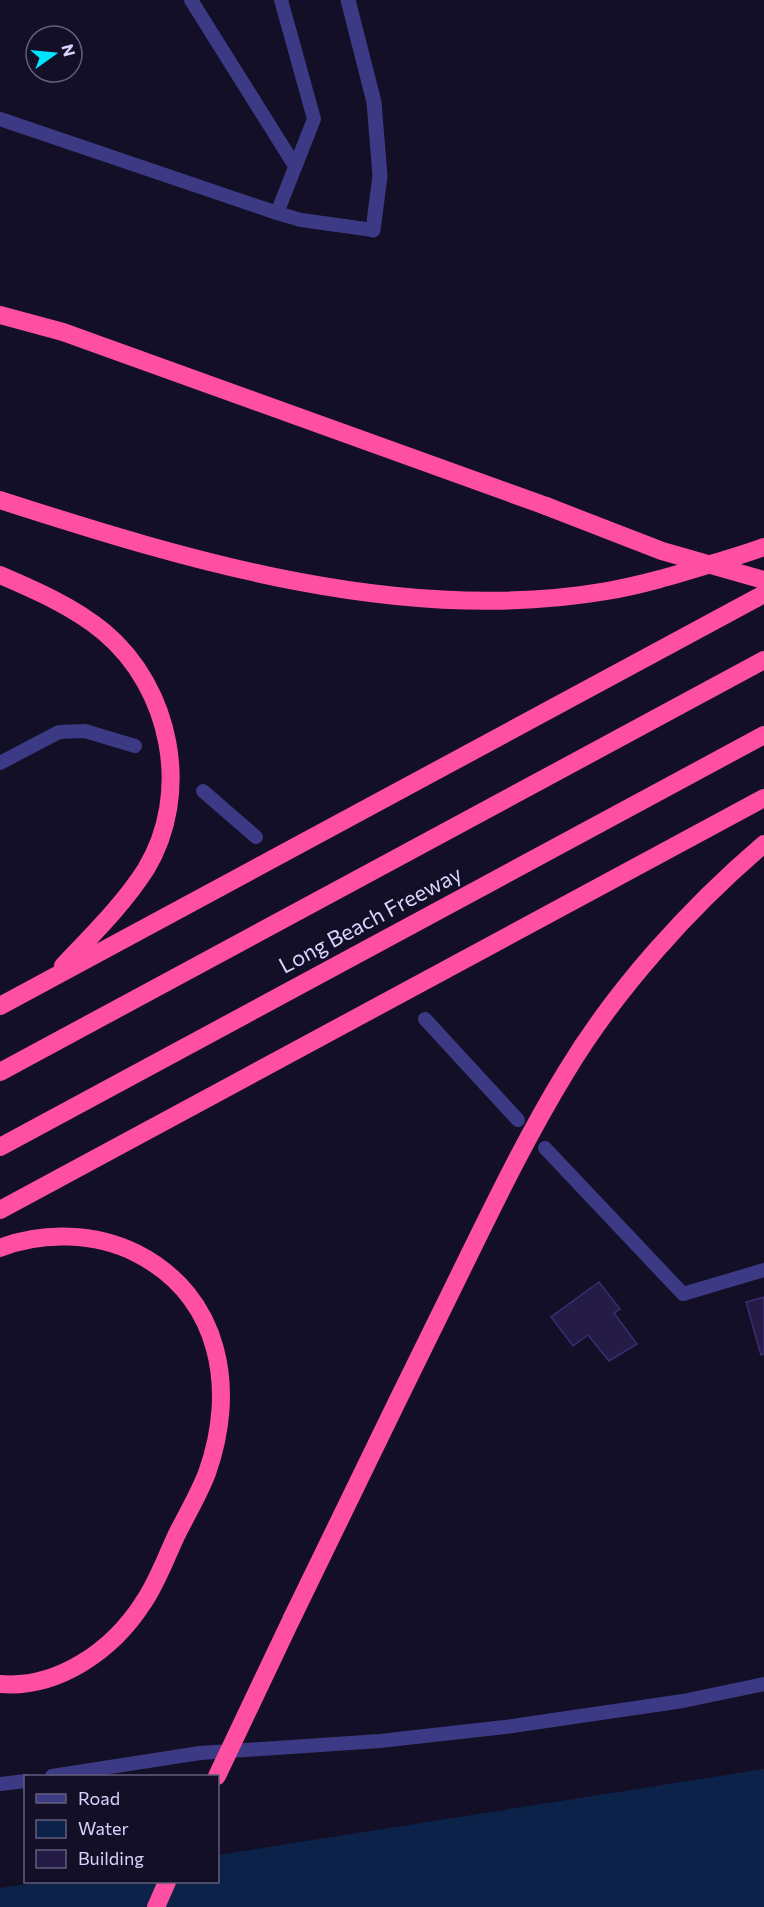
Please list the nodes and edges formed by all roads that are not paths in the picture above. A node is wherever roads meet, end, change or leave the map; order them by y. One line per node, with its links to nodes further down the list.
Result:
1 (190, 0): 5 (lane)
2 (282, 0): 5 (lane)
3 (348, 0): 7 (street)
4 (0, 119): 6 (lane)
5 (295, 166): 6 (lane)
6 (277, 213): 7 (lane)
7 (373, 230)
8 (0, 315): 12 (highway, bridge)
9 (0, 500): 10 (highway)
10 (764, 547)
11 (0, 575): 22 (highway)
12 (764, 580)
13 (764, 594): 22 (highway)
14 (764, 660): 25 (highway, Long Beach Freeway)
15 (764, 735): 27 (highway, Long Beach Freeway)
16 (135, 747): 17 (lane)
17 (0, 763)
18 (203, 791): 20 (lane)
19 (764, 798): 29 (highway)
20 (256, 837)
21 (764, 844): 35 (highway, bridge)
22 (51, 978): 23 (highway)
23 (0, 1005)
24 (425, 1019): 26 (lane)
25 (0, 1072)
26 (518, 1120)
27 (0, 1147)
28 (545, 1148): 31 (lane)
29 (0, 1210)
30 (0, 1248): 32 (highway)
31 (764, 1270)
32 (0, 1684)
33 (764, 1684): 34 (lane)
34 (58, 1775)
35 (217, 1775)
36 (24, 1781): 37 (lane)
37 (0, 1784)
38 (166, 1883): 39 (highway)
39 (156, 1907)

